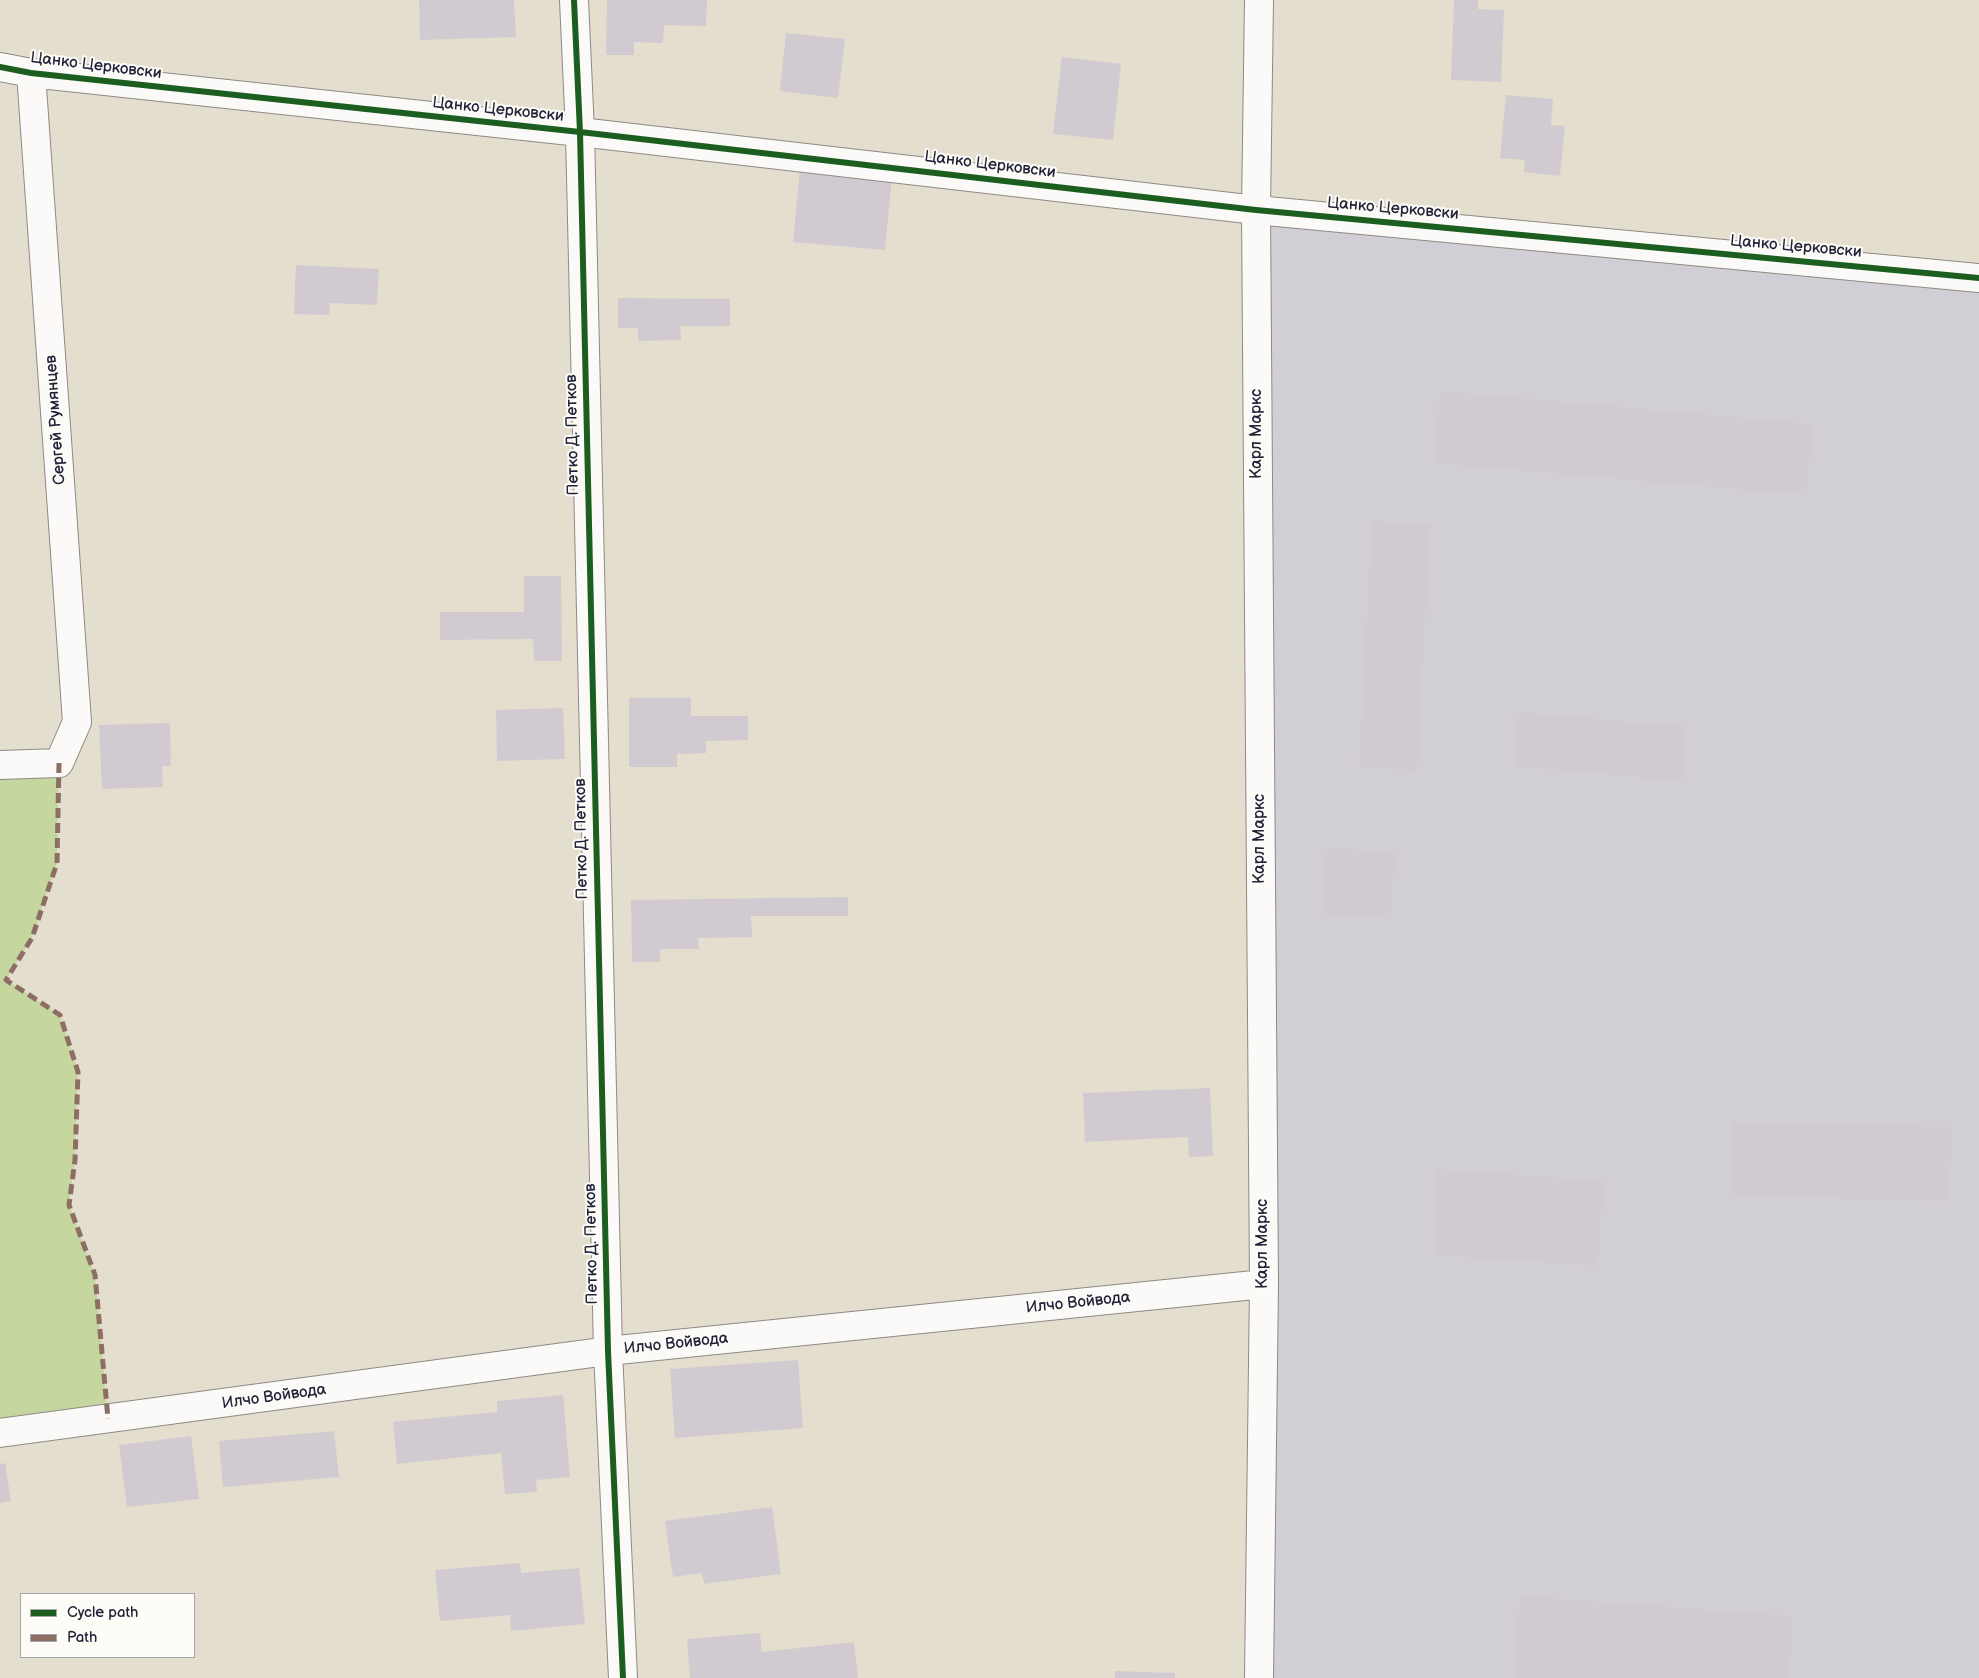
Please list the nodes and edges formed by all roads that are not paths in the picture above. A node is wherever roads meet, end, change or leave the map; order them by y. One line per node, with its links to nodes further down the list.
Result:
1 (574, 0): 5 (street, Петко Д. Петков)
2 (1259, 0): 6 (street, Карл Маркс)
3 (0, 66): 4 (street, Цанко Церковски)
4 (31, 74): 5 (street, Цанко Церковски); 8 (street, Сергей Румянцев)
5 (580, 132): 6 (street, Цанко Церковски); 10 (street, Петко Д. Петков)
6 (1256, 210): 7 (street, Цанко Церковски); 9 (street, Карл Маркс)
7 (1979, 278)
8 (0, 765)
9 (1264, 1284): 10 (street, Илчо Войвода); 13 (street, Карл Маркс)
10 (608, 1351): 11 (street, Илчо Войвода); 12 (street, Петко Д. Петков)
11 (0, 1433)
12 (624, 1678)
13 (1259, 1678)

